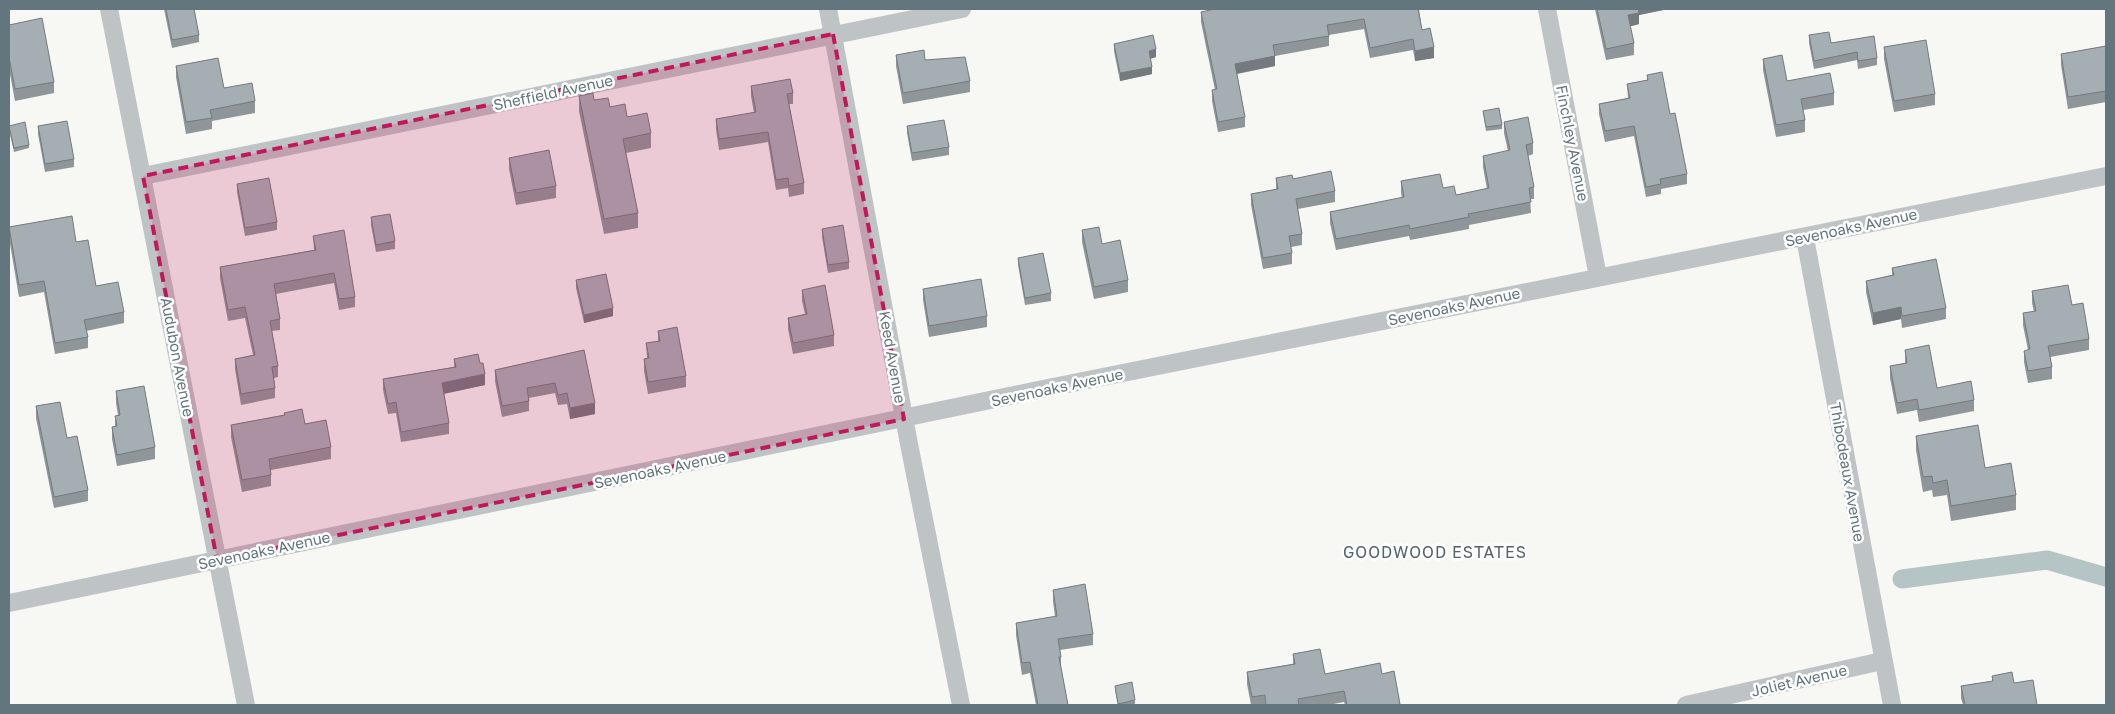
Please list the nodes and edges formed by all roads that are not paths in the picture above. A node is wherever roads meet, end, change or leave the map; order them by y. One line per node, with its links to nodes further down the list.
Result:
1 (108, 9): 6 (street, Audubon Avenue)
2 (828, 9): 5 (street, Keed Avenue)
3 (962, 9): 5 (street, Sheffield Avenue)
4 (1547, 9): 9 (street, Finchley Avenue)
5 (833, 34): 6 (street, Sheffield Avenue); 10 (street, Keed Avenue)
6 (143, 176): 11 (street, Audubon Avenue)
7 (2106, 176): 8 (street, Sevenoaks Avenue)
8 (1805, 238): 9 (street, Sevenoaks Avenue); 13 (street, Thibodeaux Avenue)
9 (1598, 277): 10 (street, Sevenoaks Avenue)
10 (904, 419): 11 (street, Sevenoaks Avenue); 15 (street, Keed Avenue)
11 (217, 560): 12 (street, Sevenoaks Avenue); 14 (street, Audubon Avenue)
12 (9, 603)
13 (1882, 661): 16 (street, Joliet Avenue); 17 (street, Thibodeaux Avenue)
14 (246, 705)
15 (961, 705)
16 (1686, 705)
17 (1892, 705)

